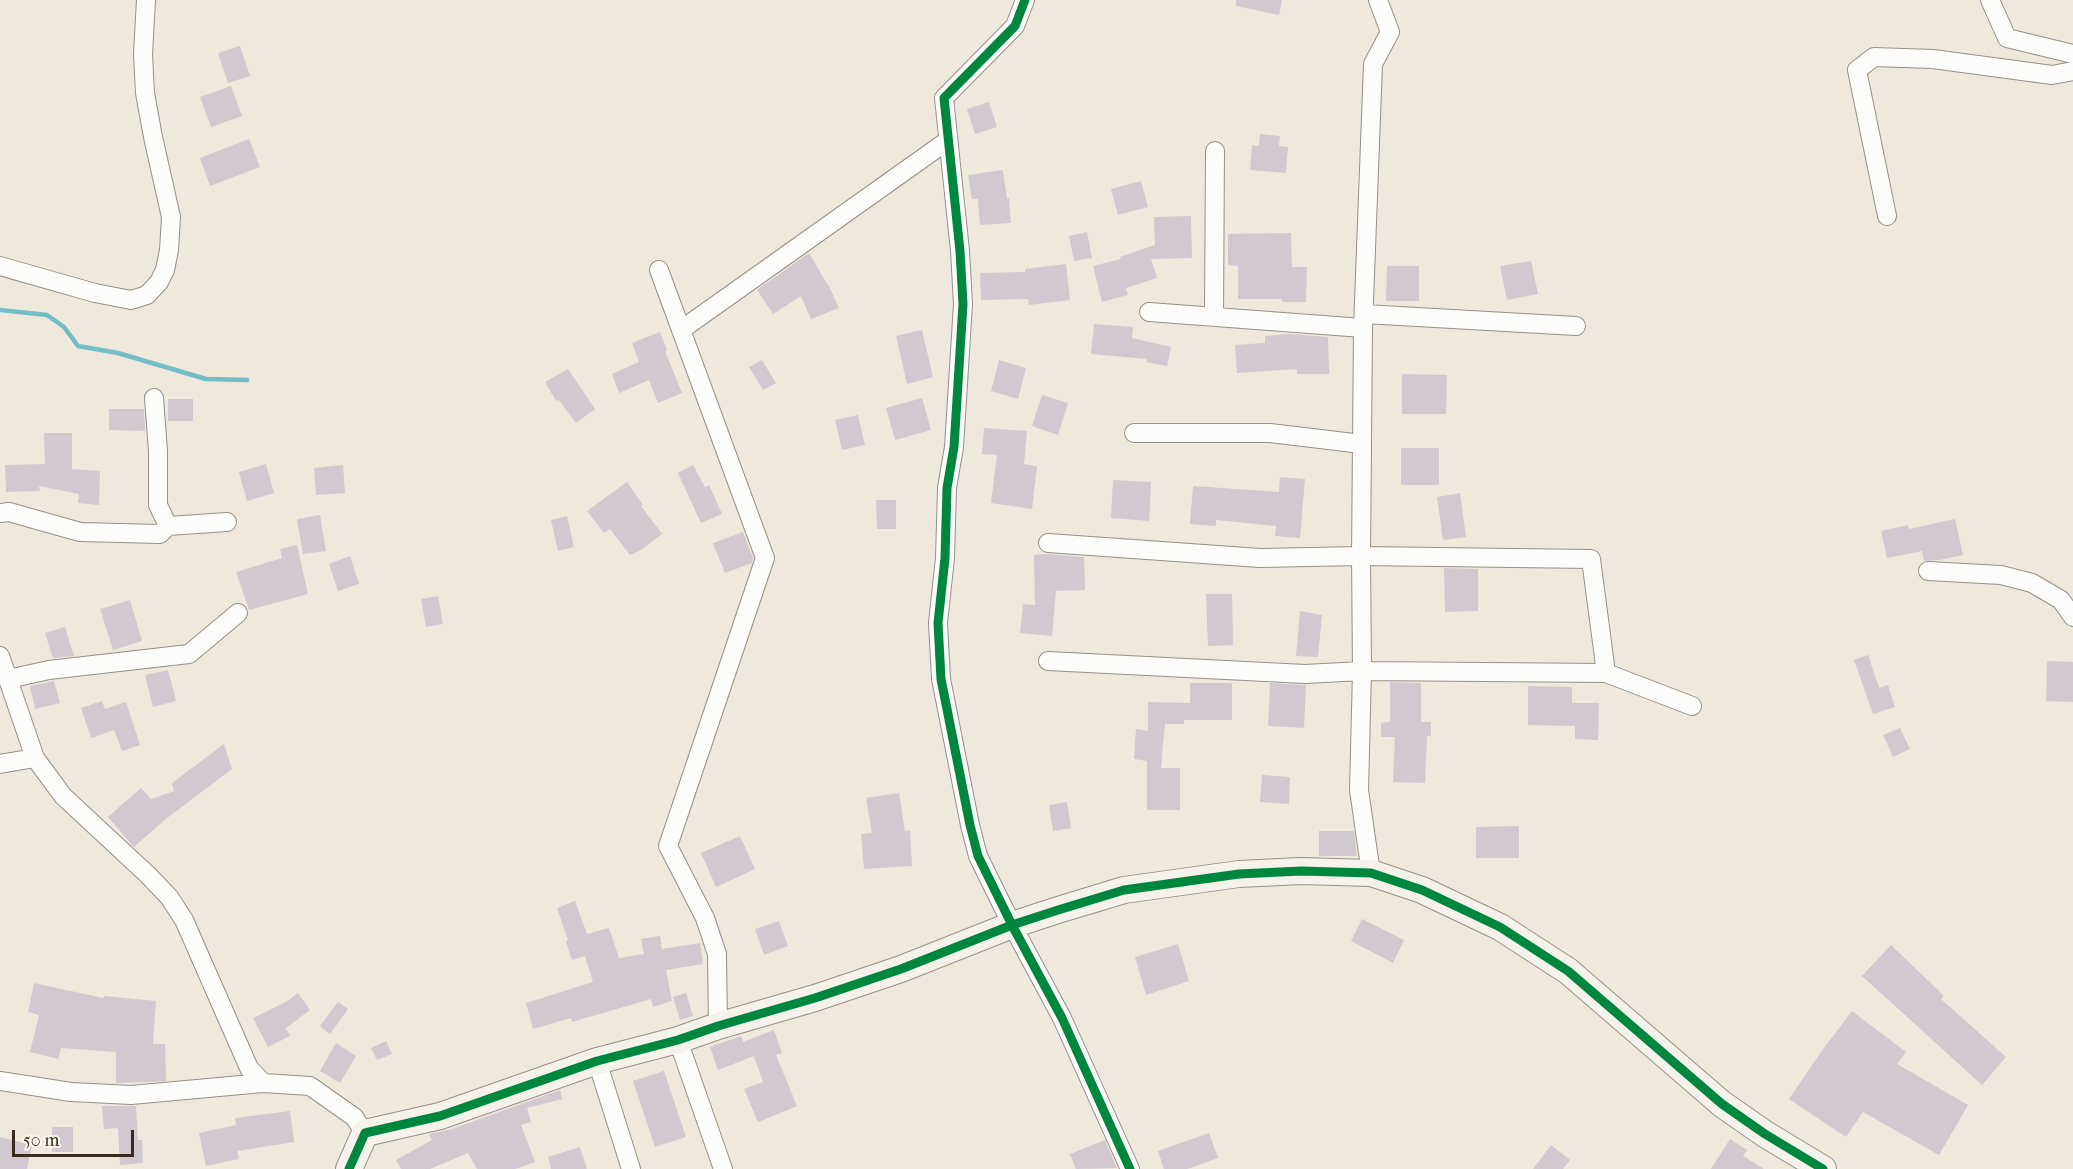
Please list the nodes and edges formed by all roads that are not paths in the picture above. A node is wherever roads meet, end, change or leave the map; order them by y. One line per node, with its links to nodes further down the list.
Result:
1 (146, 0): 10 (street)
2 (1025, 0): 7 (street)
3 (1378, 0): 14 (street)
4 (1990, 0): 5 (street)
5 (2073, 54)
6 (2073, 71): 9 (street)
7 (947, 141): 16 (street); 37 (street)
8 (1215, 151): 13 (street)
9 (1887, 216)
10 (0, 266)
11 (659, 270): 16 (street)
12 (1149, 312): 13 (street)
13 (1214, 317): 14 (street)
14 (1363, 321): 15 (street); 19 (street)
15 (1576, 326)
16 (681, 330): 38 (street)
17 (154, 398): 22 (street)
18 (1134, 433): 19 (street)
19 (1362, 444): 24 (street)
20 (0, 513): 22 (street)
21 (227, 522): 22 (street)
22 (168, 526)
23 (1048, 543): 24 (street)
24 (1360, 556): 30 (street); 31 (street)
25 (1928, 571): 27 (street)
26 (238, 613): 32 (street)
27 (2073, 617)
28 (0, 656): 32 (street)
29 (1048, 661): 30 (street)
30 (1362, 671): 31 (street); 36 (street)
31 (1606, 673): 33 (street)
32 (8, 679): 34 (street)
33 (1692, 706)
34 (35, 758): 35 (street); 42 (street)
35 (0, 764)
36 (1371, 873): 37 (street); 48 (street)
37 (1012, 925): 38 (street); 47 (street)
38 (718, 1026): 39 (street)
39 (678, 1040): 40 (street); 46 (street)
40 (597, 1061): 43 (street); 45 (street)
41 (0, 1081): 42 (street)
42 (263, 1083): 43 (street)
43 (365, 1133): 44 (street)
44 (349, 1169)
45 (631, 1169)
46 (723, 1169)
47 (1130, 1169)
48 (1823, 1169)

